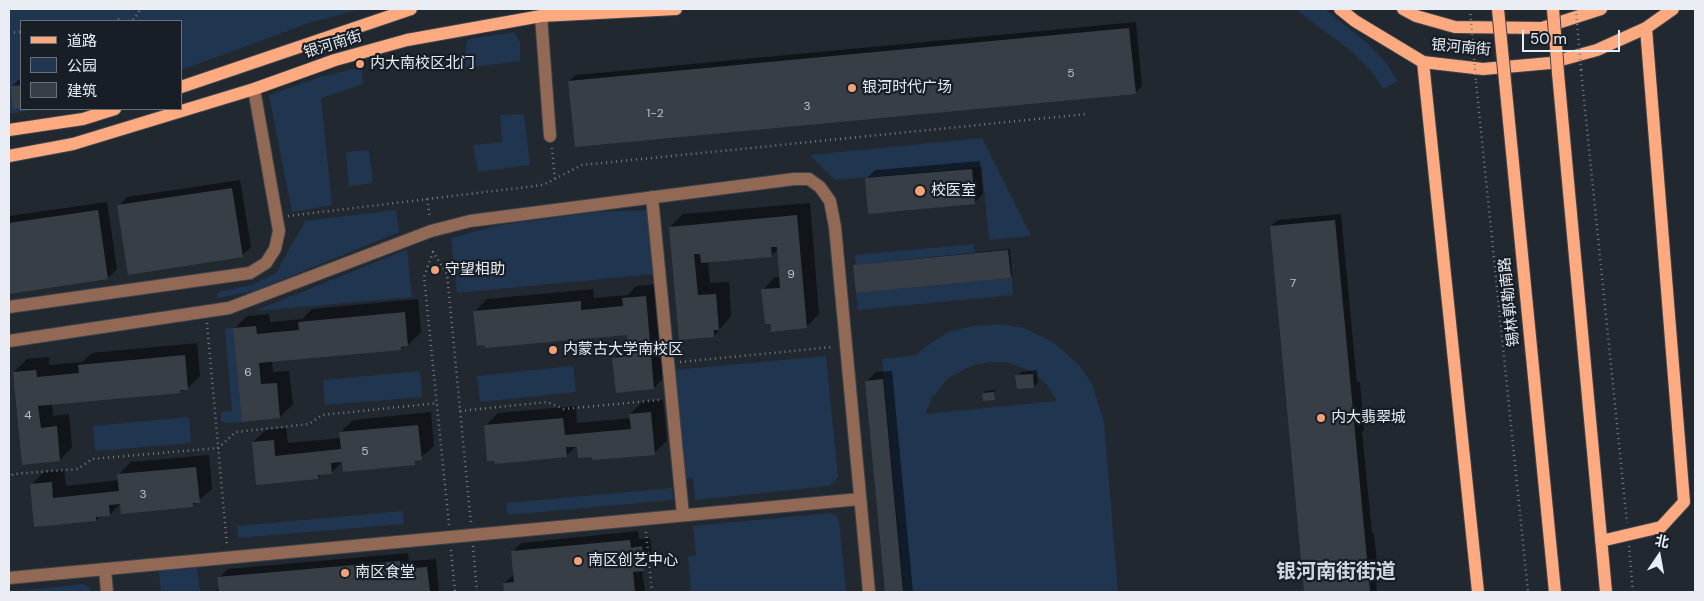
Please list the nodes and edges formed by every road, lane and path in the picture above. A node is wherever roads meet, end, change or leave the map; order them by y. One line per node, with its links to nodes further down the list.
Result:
1 (141, 9): 13 (path)
2 (411, 9): 16 (main road, 银河南街)
3 (676, 9): 12 (main road, 银河南街)
4 (1340, 9): 15 (main road, 银河南街)
5 (1403, 9): 10 (main road, 银河南街)
6 (1470, 9): 52 (path, bridge)
7 (1498, 9): 53 (main road, 锡林郭勒南路, bridge)
8 (1553, 9): 42 (main road, bridge)
9 (1576, 9): 40 (path, bridge)
10 (1601, 9)
11 (1673, 9): 14 (main road, 银河南街)
12 (541, 16): 17 (main road, 银河南街); 21 (lane)
13 (131, 20)
14 (1646, 28): 15 (main road, 银河南街); 40 (main road)
15 (1423, 62): 51 (main road)
16 (182, 87)
17 (254, 88): 22 (main road, 银河南街); 25 (lane)
18 (112, 110): 20 (main road)
19 (1087, 114): 23 (path)
20 (9, 130)
21 (550, 136): 23 (path)
22 (9, 156)
23 (556, 179): 25 (path)
24 (652, 197): 27 (lane); 29 (lane); 30 (lane)
25 (276, 218): 26 (lane)
26 (9, 307)
27 (206, 311): 28 (lane); 34 (path)
28 (9, 341)
29 (846, 346): 30 (path); 36 (lane)
30 (668, 363): 31 (lane)
31 (672, 399): 33 (path); 37 (lane)
32 (436, 403): 33 (path); 34 (path); 41 (path)
33 (460, 411): 39 (path)
34 (218, 448): 35 (path); 43 (path)
35 (9, 479)
36 (860, 499): 37 (lane); 50 (lane)
37 (683, 516): 38 (lane)
38 (644, 519): 39 (lane); 49 (path)
39 (472, 535): 41 (lane); 48 (path)
40 (1628, 536): 42 (main road); 55 (path)
41 (450, 537): 43 (lane); 47 (path)
42 (1601, 541): 54 (main road)
43 (228, 558): 44 (lane)
44 (105, 569): 45 (lane); 46 (lane)
45 (9, 578)
46 (107, 592)
47 (455, 592)
48 (477, 592)
49 (652, 592)
50 (869, 592)
51 (1478, 592)
52 (1528, 592)
53 (1555, 592)
54 (1606, 592)
55 (1632, 592)

